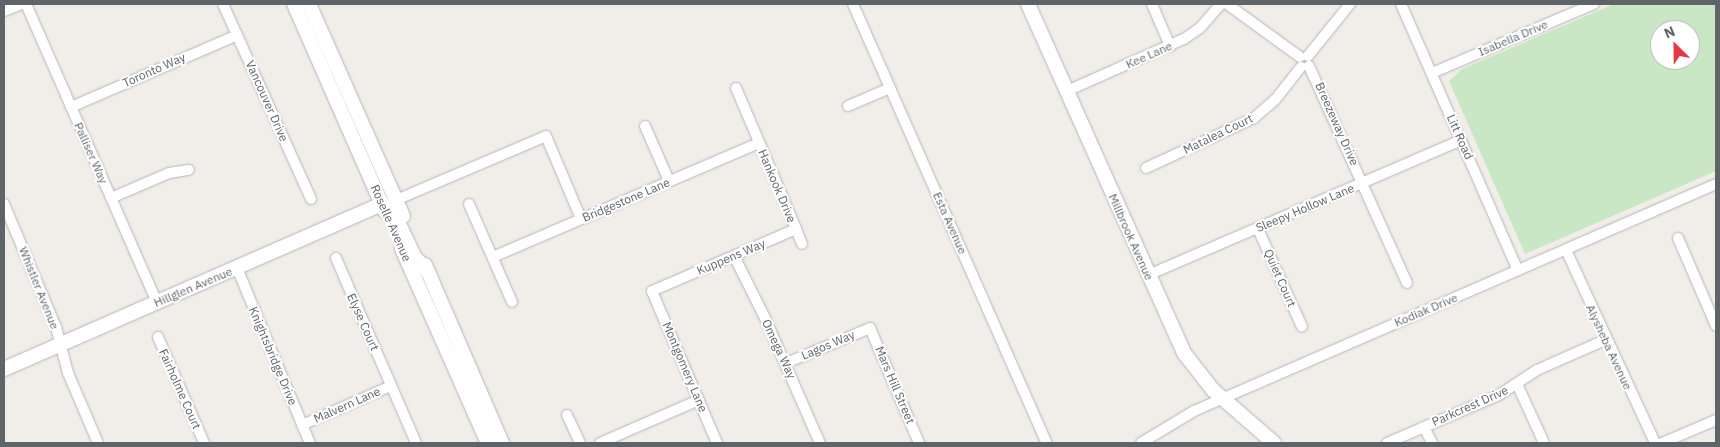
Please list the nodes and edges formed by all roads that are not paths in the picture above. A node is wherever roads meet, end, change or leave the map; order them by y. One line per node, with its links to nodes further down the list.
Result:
1 (21, 4): 14 (street)
2 (26, 4): 23 (street, Palliser Way)
3 (223, 4): 15 (street, Vancouver Drive)
4 (294, 4): 36 (main road, Roselle Avenue)
5 (309, 4): 34 (main road, Roselle Avenue)
6 (853, 4): 20 (street, Esta Avenue)
7 (1028, 4): 21 (main road, Millbrook Avenue)
8 (1152, 4): 16 (street)
9 (1221, 4): 16 (street, Kee Lane)
10 (1227, 4): 17 (street, Breezeway Drive)
11 (1350, 4): 17 (street, Matalea Court)
12 (1401, 4): 18 (street, Litt Road)
13 (1594, 4): 18 (street, Isabella Drive)
14 (4, 11)
15 (237, 35): 23 (street, Toronto Way); 33 (street, Vancouver Drive)
16 (1170, 46): 21 (street, Kee Lane)
17 (1304, 61): 27 (street, Matalea Court); 30 (street, Breezeway Drive)
18 (1432, 73): 25 (street, Litt Road)
19 (736, 88): 26 (street, Hankook Drive)
20 (890, 88): 22 (street); 82 (street, Esta Avenue)
21 (1068, 91): 50 (main road, Millbrook Avenue)
22 (848, 106)
23 (71, 107): 32 (street, Palliser Way)
24 (645, 126): 29 (street)
25 (1461, 140): 30 (street, Sleepy Hollow Lane); 48 (street, Litt Road)
26 (759, 143): 29 (street, Bridgestone Lane); 39 (street, Hankook Drive)
27 (1146, 168)
28 (189, 170): 32 (street)
29 (669, 181): 38 (street, Bridgestone Lane)
30 (1363, 183): 40 (street, Sleepy Hollow Lane); 51 (street, Breezeway Drive)
31 (1716, 184): 43 (street, Kodiak Drive)
32 (111, 198): 53 (street, Palliser Way)
33 (311, 199)
34 (396, 200): 38 (street); 49 (main road, Roselle Avenue)
35 (4, 204): 60 (street, Whistler Avenue)
36 (382, 204): 47 (main road, Hillglen Avenue); 49 (main road); 75 (main road, Roselle Avenue)
37 (469, 204): 45 (street)
38 (581, 219): 45 (street, Bridgestone Lane)
39 (796, 229): 42 (street); 44 (street, Kuppens Way)
40 (1258, 229): 50 (street, Sleepy Hollow Lane); 56 (street, Quiet Court)
41 (1678, 238): 55 (street)
42 (802, 244)
43 (1566, 250): 48 (street, Kodiak Drive); 59 (street, Alysheba Avenue)
44 (734, 256): 52 (street, Kuppens Way); 61 (street, Omega Way)
45 (493, 257): 54 (street)
46 (336, 258): 64 (street, Elyse Court)
47 (237, 268): 53 (main road, Hillglen Avenue); 69 (street, Knightsbridge Drive)
48 (1518, 270): 65 (street, Kodiak Drive)
49 (428, 272): 76 (main road, Roselle Avenue)
50 (1148, 275): 65 (main road, Millbrook Avenue)
51 (1407, 283)
52 (652, 291): 66 (street, Montgomery Lane)
53 (157, 302): 60 (main road, Hillglen Avenue)
54 (512, 302)
55 (1716, 326)
56 (1302, 327)
57 (870, 328): 61 (street, Lagos Way); 81 (street, Mars Hill Street)
58 (158, 337): 71 (street, Fairholme Court)
59 (1605, 340): 63 (street, Parkcrest Drive); 88 (street, Alysheba Avenue)
60 (60, 345): 62 (main road, Hillglen Avenue); 72 (street, Whistler Avenue)
61 (786, 363): 80 (street, Omega Way)
62 (4, 369)
63 (1517, 384): 70 (street, Parkcrest Drive); 87 (street)
64 (391, 386): 69 (street, Malvern Lane); 74 (street, Elyse Court)
65 (1223, 399): 83 (street, Kodiak Drive); 84 (main road, Millbrook Avenue)
66 (699, 400): 78 (street); 79 (street, Montgomery Lane)
67 (567, 415): 77 (street)
68 (1716, 420): 89 (street)
69 (302, 425): 73 (street, Knightsbridge Drive)
70 (1424, 427): 85 (street, Parkcrest Drive); 86 (street)
71 (201, 442)
72 (98, 443)
73 (310, 443)
74 (416, 443)
75 (488, 443)
76 (502, 443)
77 (580, 443)
78 (600, 443)
79 (717, 443)
80 (820, 443)
81 (920, 443)
82 (1047, 443)
83 (1141, 443)
84 (1274, 443)
85 (1387, 443)
86 (1432, 443)
87 (1544, 443)
88 (1655, 443)
89 (1662, 443)

